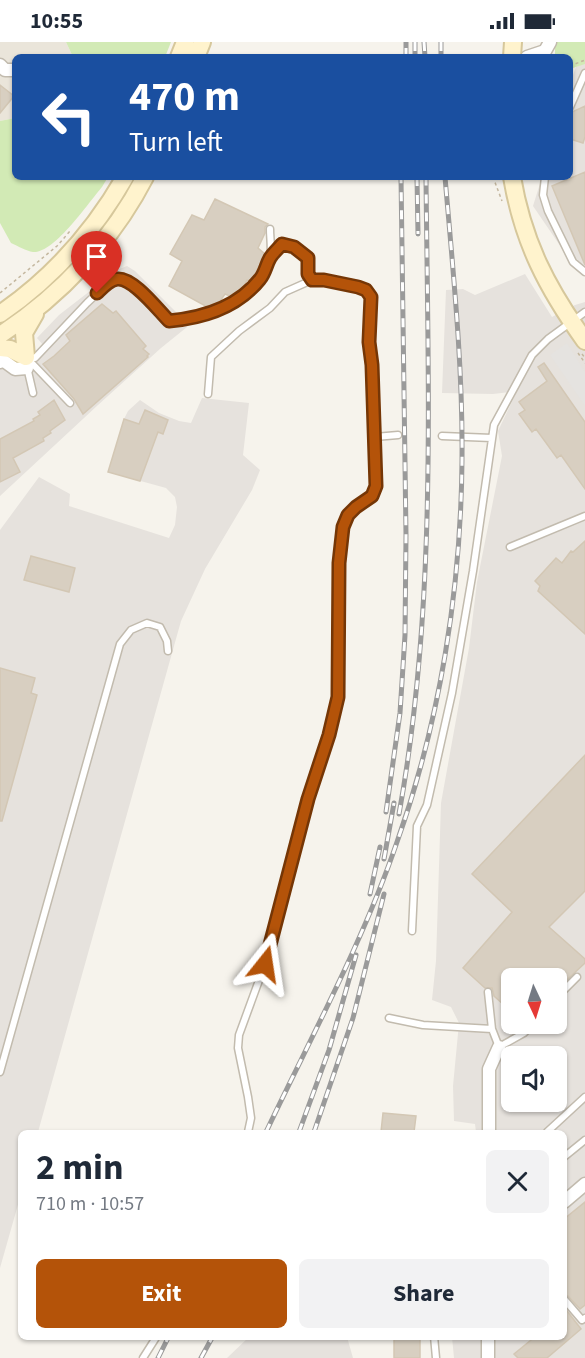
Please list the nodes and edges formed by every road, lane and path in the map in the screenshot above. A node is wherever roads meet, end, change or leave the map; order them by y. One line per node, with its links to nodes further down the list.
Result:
1 (550, 42): 2 (street)
2 (536, 54)
3 (585, 73): 4 (lane)
4 (573, 100)
5 (123, 180): 18 (street)
6 (144, 180): 17 (street)
7 (494, 180): 10 (path)
8 (513, 180): 19 (street)
9 (545, 180): 14 (lane)
10 (496, 188)
11 (72, 229): 16 (path)
12 (270, 229): 13 (lane)
13 (270, 258): 15 (lane); 24 (lane)
14 (585, 272)
15 (312, 280): 27 (lane); 31 (lane)
16 (0, 293)
17 (42, 303): 20 (street); 24 (street)
18 (0, 314)
19 (578, 317): 21 (street); 32 (lane)
20 (0, 335)
21 (581, 345): 25 (path)
22 (0, 348): 24 (street)
23 (0, 362): 24 (street)
24 (26, 363): 26 (lane); 28 (lane)
25 (585, 363)
26 (33, 393)
27 (208, 394)
28 (70, 403)
29 (398, 435): 31 (lane)
30 (442, 435): 32 (lane)
31 (375, 437): 46 (lane)
32 (492, 438): 36 (lane)
33 (585, 516): 34 (lane)
34 (510, 547)
35 (168, 651): 44 (lane)
36 (412, 931)
37 (577, 977): 38 (lane)
38 (567, 987)
39 (488, 992): 41 (lane)
40 (389, 1018): 41 (lane)
41 (492, 1029): 43 (lane)
42 (522, 1034): 43 (lane)
43 (499, 1047): 47 (street)
44 (0, 1072)
45 (585, 1097): 48 (lane)
46 (248, 1130)
47 (489, 1130)
48 (549, 1130)
49 (585, 1140): 50 (lane)
50 (567, 1155)
51 (585, 1184): 52 (street)
52 (567, 1199)
53 (567, 1302): 54 (lane)
54 (585, 1317)
55 (154, 1340): 58 (lane)
56 (434, 1340): 59 (lane)
57 (488, 1340): 60 (street)
58 (143, 1358)
59 (436, 1358)
60 (488, 1358)

